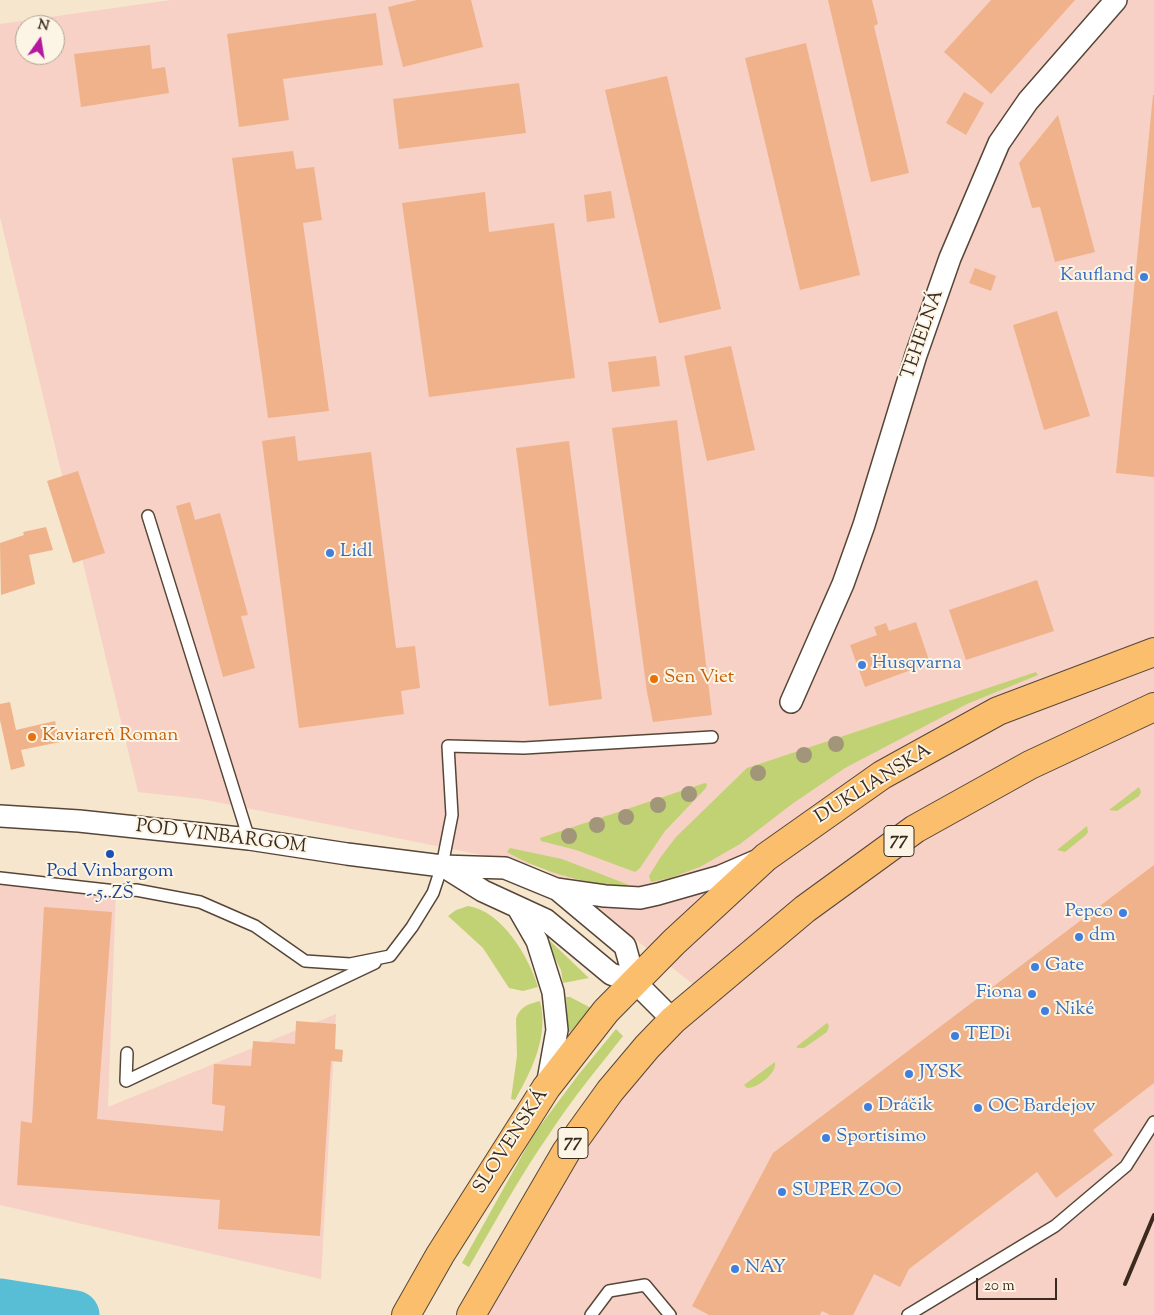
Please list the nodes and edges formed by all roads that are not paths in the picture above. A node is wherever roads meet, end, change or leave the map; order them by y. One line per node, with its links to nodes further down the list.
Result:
1 (1116, 0): 4 (street, TEHELNÁ)
2 (148, 516): 8 (lane)
3 (1154, 652): 9 (main road, DUKLIANSKA)
4 (791, 702)
5 (1154, 707): 16 (main road, 77)
6 (712, 737): 10 (lane)
7 (0, 816): 8 (street, POD VINBARGOM)
8 (249, 839): 10 (street, POD VINBARGOM)
9 (766, 857): 12 (street, POD VINBARGOM); 15 (main road, DUKLIANSKA)
10 (442, 866): 12 (street, POD VINBARGOM); 13 (street, POD VINBARGOM); 14 (lane)
11 (0, 878): 14 (lane)
12 (556, 889): 15 (street, POD VINBARGOM)
13 (518, 908): 15 (street, POD VINBARGOM); 18 (street)
14 (390, 956): 17 (lane)
15 (635, 982): 16 (street, POD VINBARGOM); 18 (main road, SLOVENSKÁ)
16 (673, 1020): 21 (main road, 77)
17 (127, 1053)
18 (546, 1088): 20 (main road, SLOVENSKÁ)
19 (1154, 1122): 24 (lane)
20 (406, 1315)
21 (471, 1315)
22 (591, 1315): 23 (lane)
23 (670, 1315)
24 (908, 1315)

